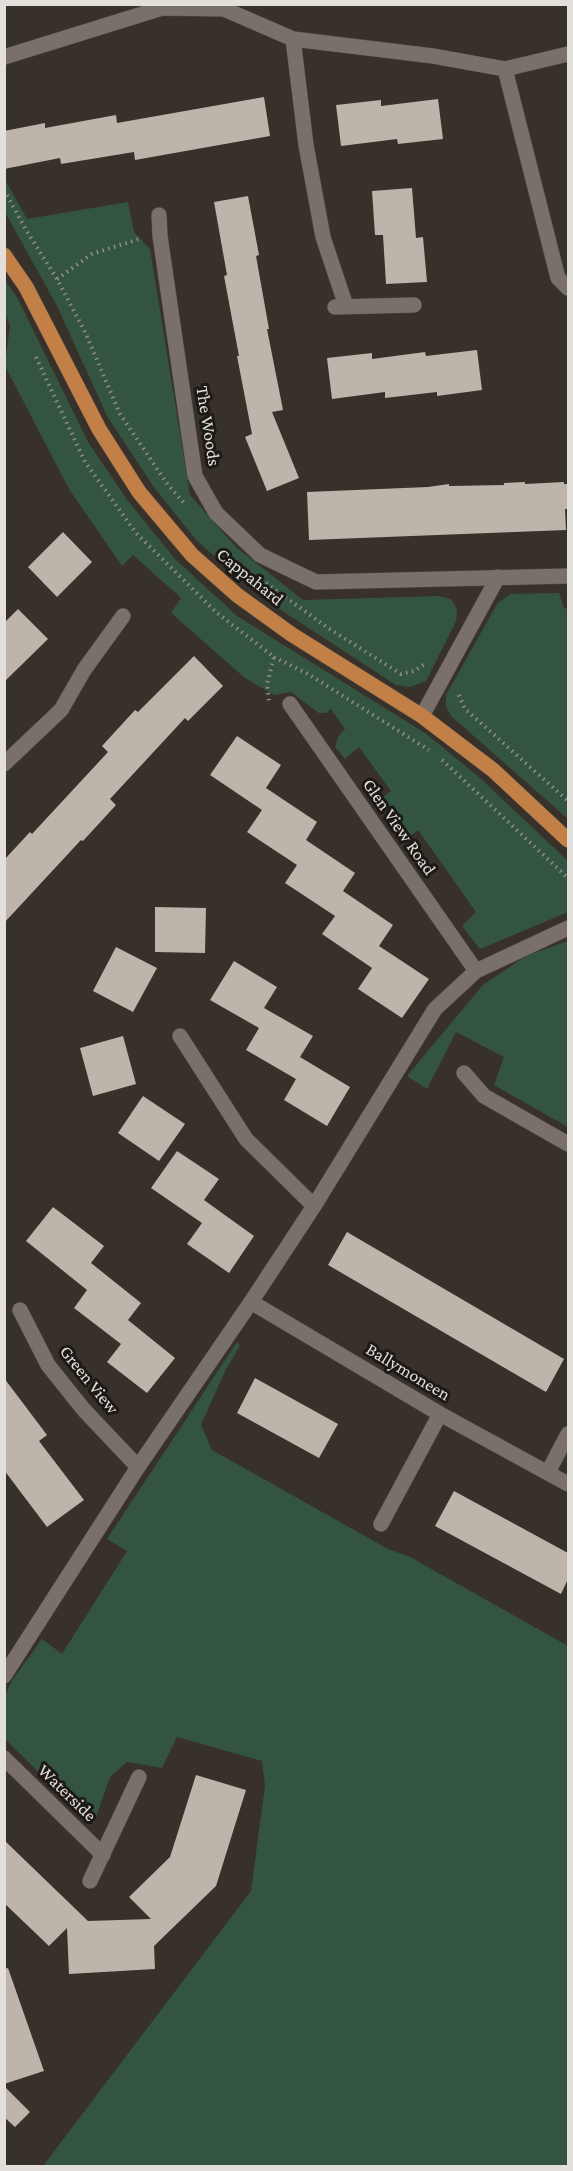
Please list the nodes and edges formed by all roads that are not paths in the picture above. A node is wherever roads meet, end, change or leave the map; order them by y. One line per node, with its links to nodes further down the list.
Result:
1 (292, 39): 3 (street); 4 (street); 8 (street)
2 (568, 54): 4 (street)
3 (4, 57)
4 (505, 69): 7 (street)
5 (159, 215): 10 (street, The Woods)
6 (4, 255): 13 (main road, Cappahard)
7 (568, 288)
8 (414, 305)
9 (568, 576): 10 (street, The Woods)
10 (498, 577): 13 (street)
11 (123, 616): 14 (street)
12 (290, 704): 17 (street, Glen View Road)
13 (422, 716): 15 (main road, Cappahard)
14 (4, 764)
15 (568, 840)
16 (568, 928): 17 (street)
17 (476, 971): 21 (street)
18 (180, 1036): 21 (street)
19 (464, 1073): 20 (street)
20 (568, 1144)
21 (314, 1206): 22 (street)
22 (252, 1302): 24 (street, Ballymoneen); 26 (street)
23 (21, 1310): 26 (street, Green View)
24 (440, 1414): 27 (street, Ballymoneen); 29 (street)
25 (568, 1434): 27 (street)
26 (138, 1467): 30 (street)
27 (548, 1472): 28 (street, Ballymoneen)
28 (568, 1484)
29 (381, 1524)
30 (4, 1676)
31 (4, 1758): 33 (street, Waterside)
32 (138, 1777): 33 (street, Waterside)
33 (103, 1855): 34 (street, Waterside)
34 (90, 1881)

